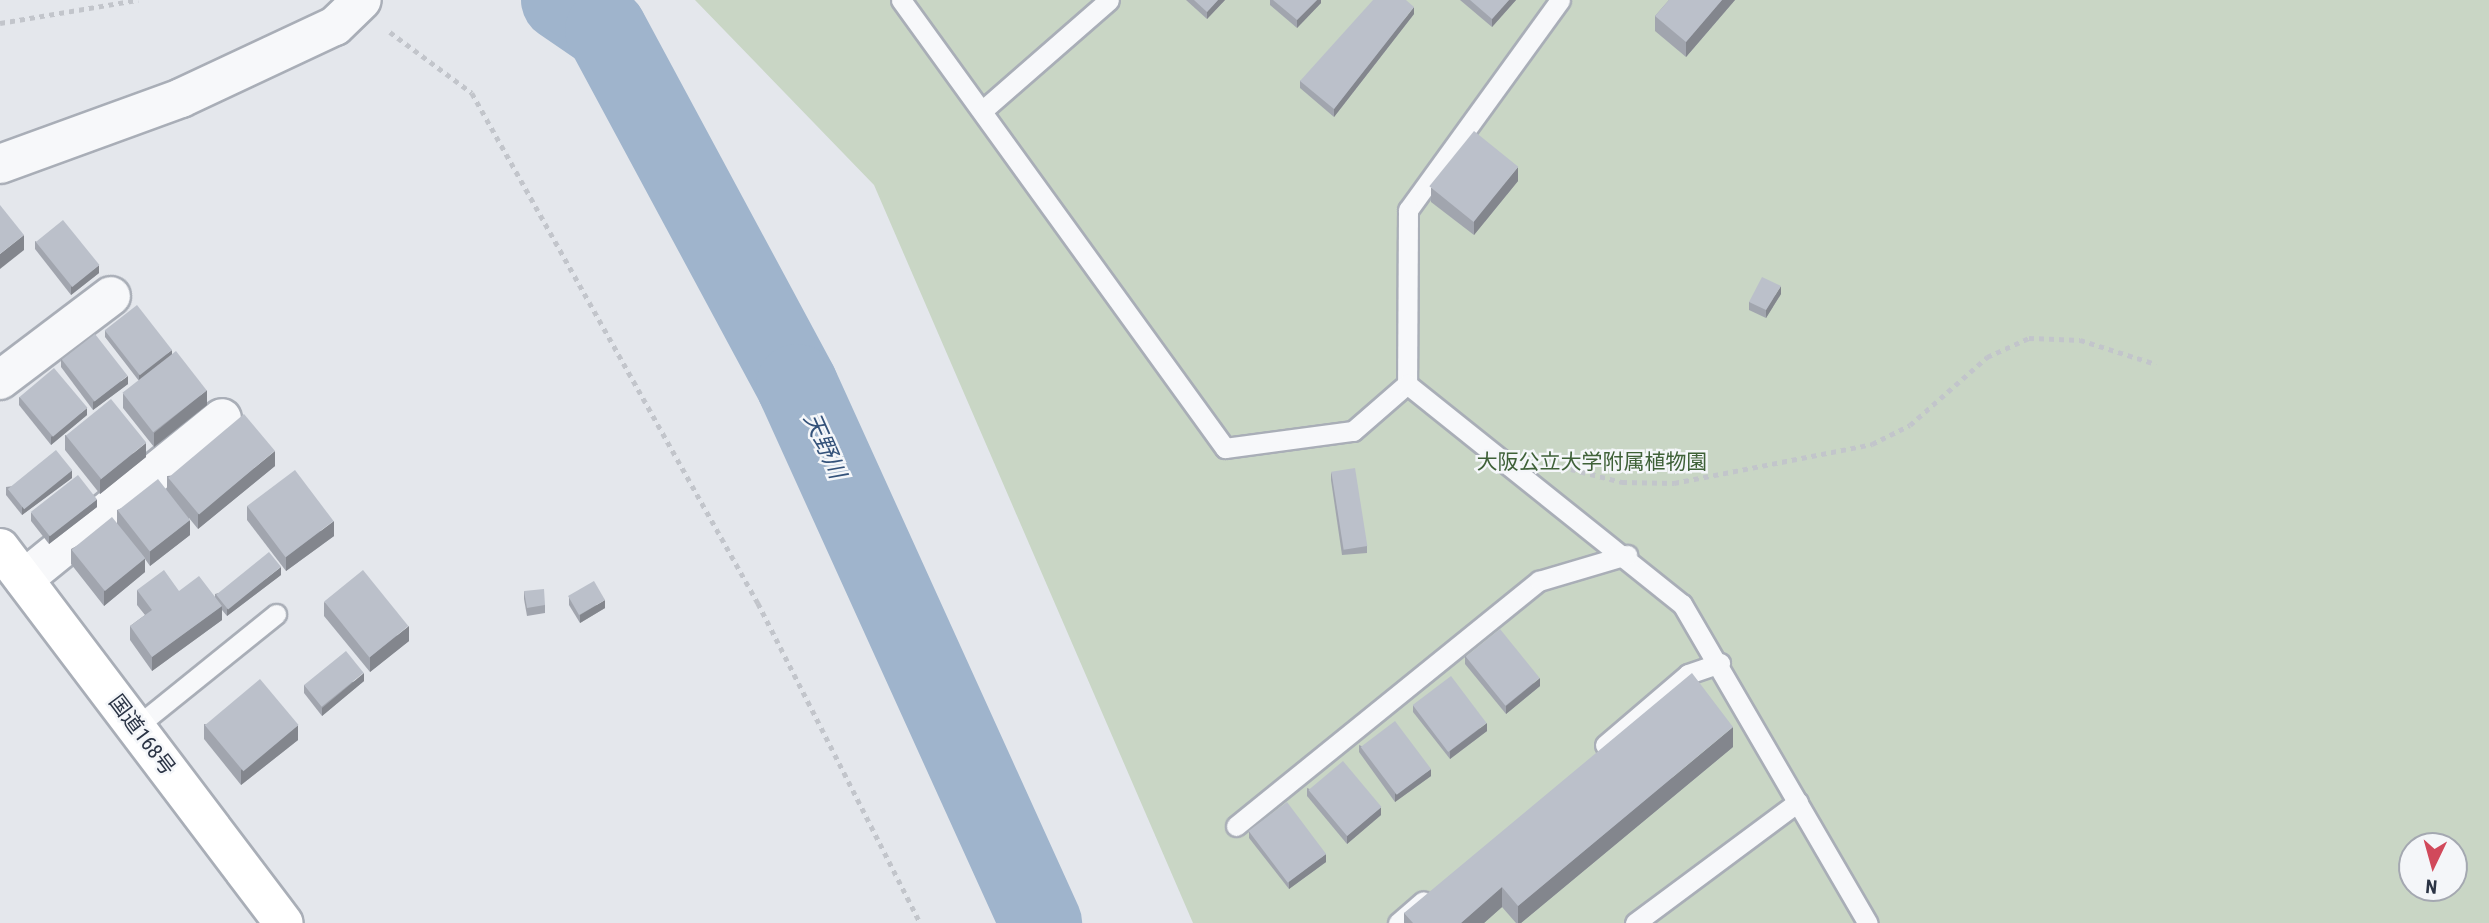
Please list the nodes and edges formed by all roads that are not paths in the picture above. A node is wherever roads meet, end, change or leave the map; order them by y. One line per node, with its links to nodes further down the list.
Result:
1 (901, 0): 5 (lane)
2 (1109, 0): 5 (lane)
3 (1560, 0): 9 (lane)
4 (359, 3): 6 (street)
5 (983, 110): 9 (lane)
6 (0, 164)
7 (111, 296): 8 (street)
8 (0, 380)
9 (1407, 384): 12 (lane)
10 (222, 418): 13 (street)
11 (0, 548): 13 (highway, 国道168号)
12 (1627, 555): 15 (lane); 19 (lane)
13 (24, 579): 16 (highway, 国道168号)
14 (276, 614): 16 (lane)
15 (1720, 663): 17 (lane); 18 (lane)
16 (136, 727): 21 (highway, 国道168号)
17 (1584, 763)
18 (1798, 802): 23 (lane); 24 (lane)
19 (1236, 826)
20 (1439, 887): 22 (lane)
21 (284, 923)
22 (1398, 923)
23 (1635, 923)
24 (1868, 923)

